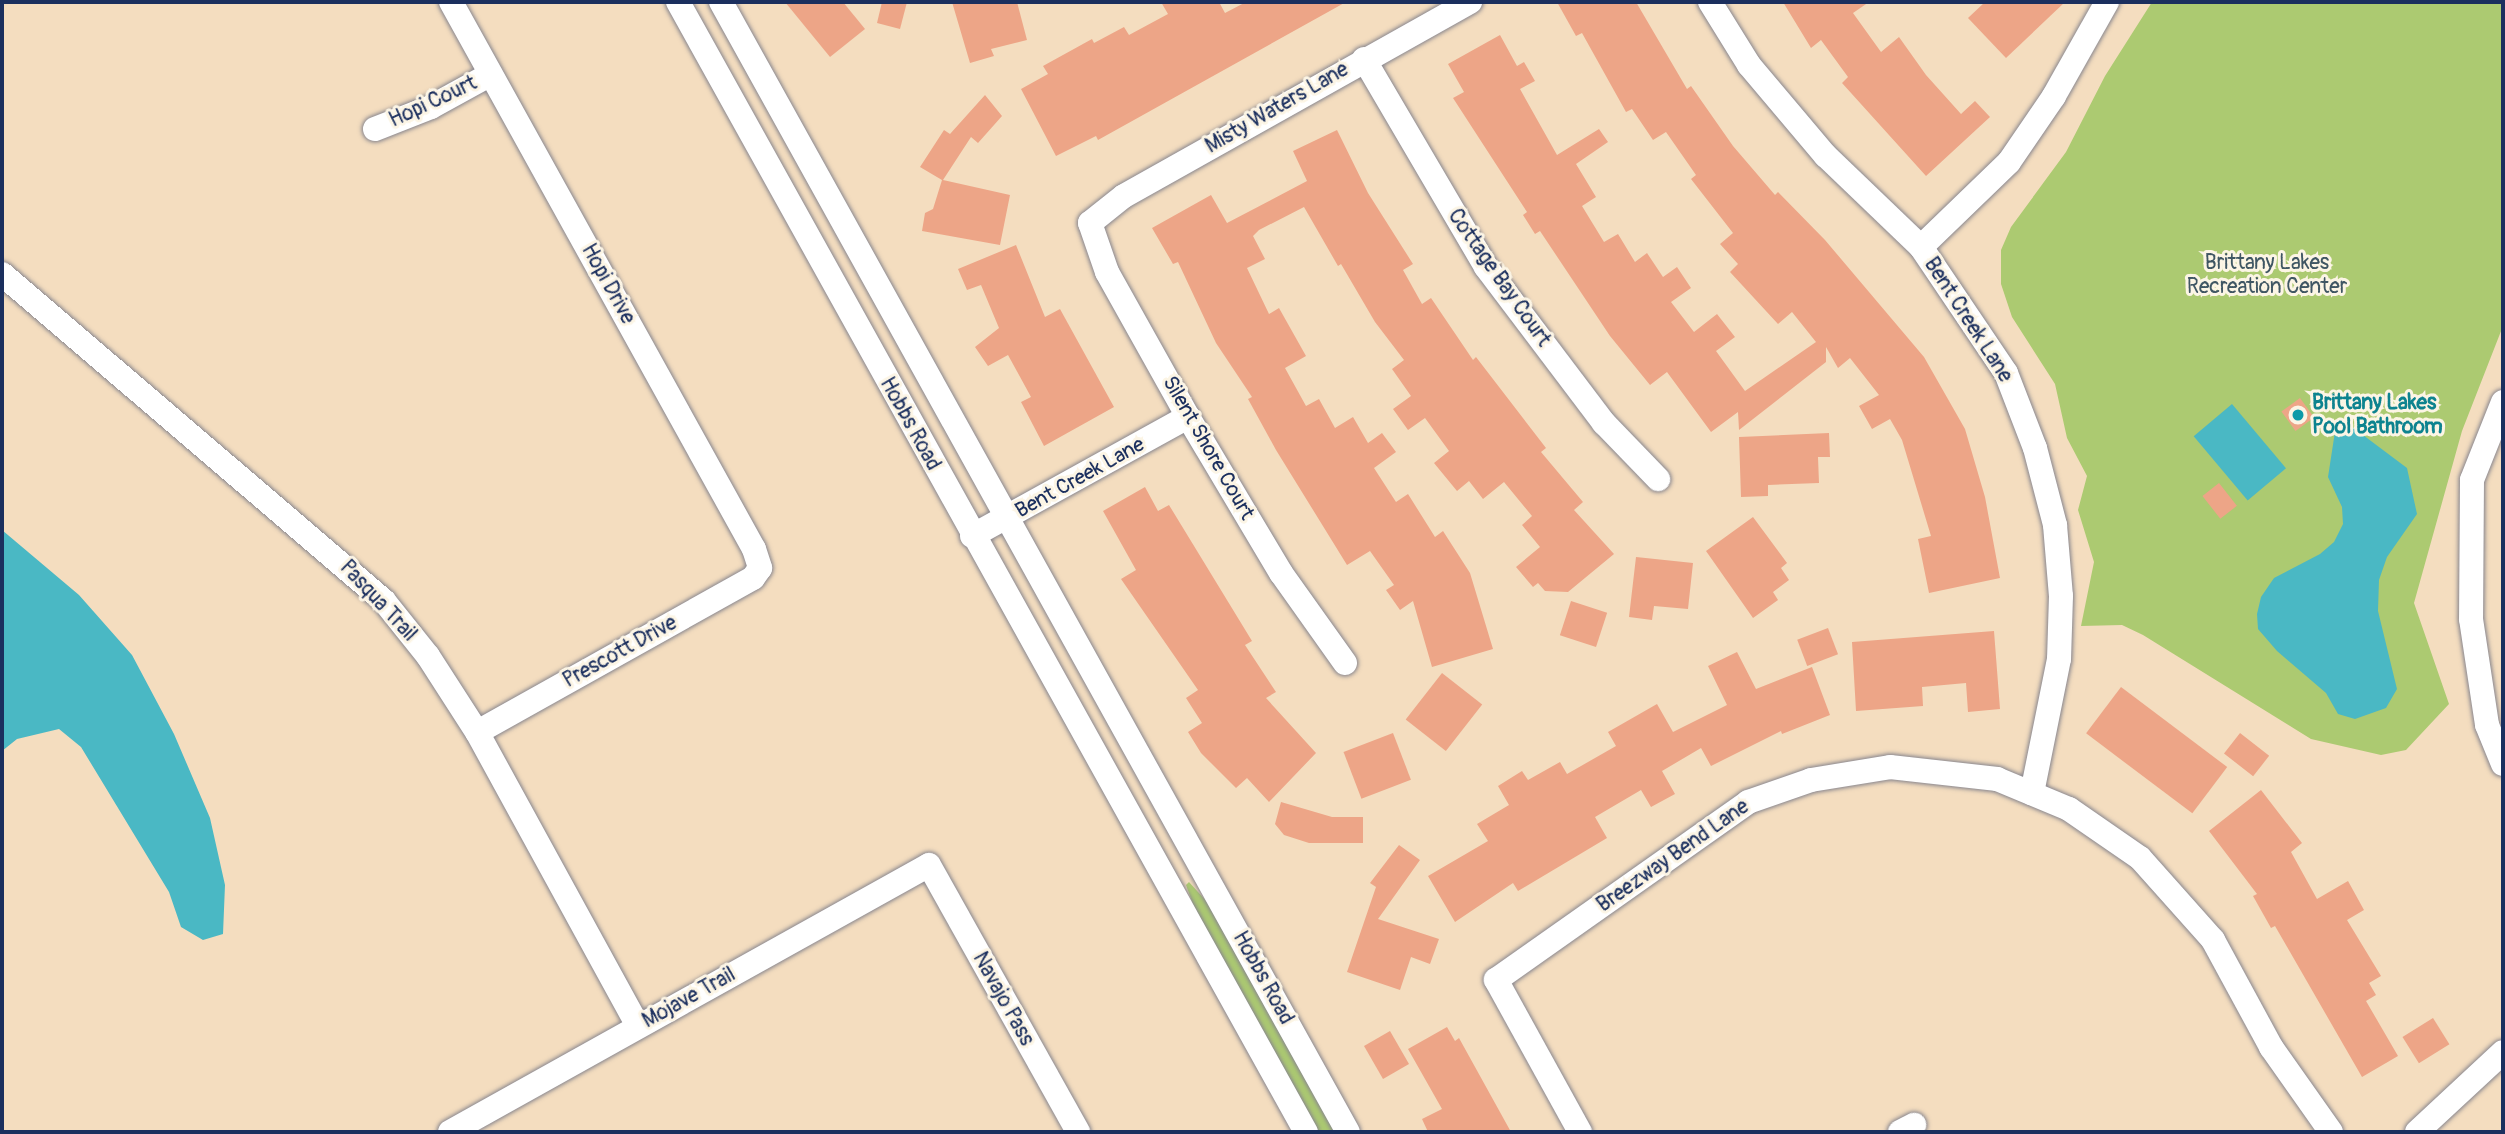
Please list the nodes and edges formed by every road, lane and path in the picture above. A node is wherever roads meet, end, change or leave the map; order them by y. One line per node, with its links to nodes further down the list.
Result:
1 (451, 2): 8 (street, Hopi Drive)
2 (677, 2): 17 (street, Hobbs Road)
3 (721, 2): 16 (street, Hobbs Road)
4 (1470, 2): 7 (street, Misty Waters Lane)
5 (1710, 2): 11 (street, Bent Creek Lane)
6 (2107, 2): 11 (street)
7 (1364, 59): 10 (street, Misty Waters Lane); 15 (street, Cottage Bay Court)
8 (491, 74): 9 (street, Hopi Court); 18 (street, Hopi Drive)
9 (375, 129)
10 (1090, 223): 14 (street, Silent Shore Court)
11 (1921, 247): 22 (street, Bent Creek Lane)
12 (2, 274): 20 (street, Pasqua Trail)
13 (2503, 402): 21 (street)
14 (1188, 417): 16 (street, Bent Creek Lane); 19 (street, Silent Shore Court)
15 (1658, 479)
16 (1007, 519): 17 (street, Bent Creek Lane); 23 (street, Hobbs Road)
17 (972, 537): 24 (street, Hobbs Road)
18 (760, 568): 20 (street, Prescott Drive)
19 (1345, 663)
20 (477, 732): 26 (street, Pasqua Trail)
21 (2503, 764)
22 (2032, 793): 32 (street, Breezway Bend Lane); 33 (street, Breezway Bend Lane)
23 (1179, 824): 24 (street); 31 (street, Hobbs Road)
24 (1145, 844): 30 (street, Hobbs Road)
25 (929, 865): 26 (street, Mojave Trail); 29 (street, Navajo Pass)
26 (638, 1026): 28 (street, Mojave Trail)
27 (2503, 1052): 34 (street)
28 (450, 1132)
29 (1077, 1132)
30 (1306, 1132)
31 (1348, 1132)
32 (1580, 1132)
33 (2331, 1132)
34 (2417, 1132)

